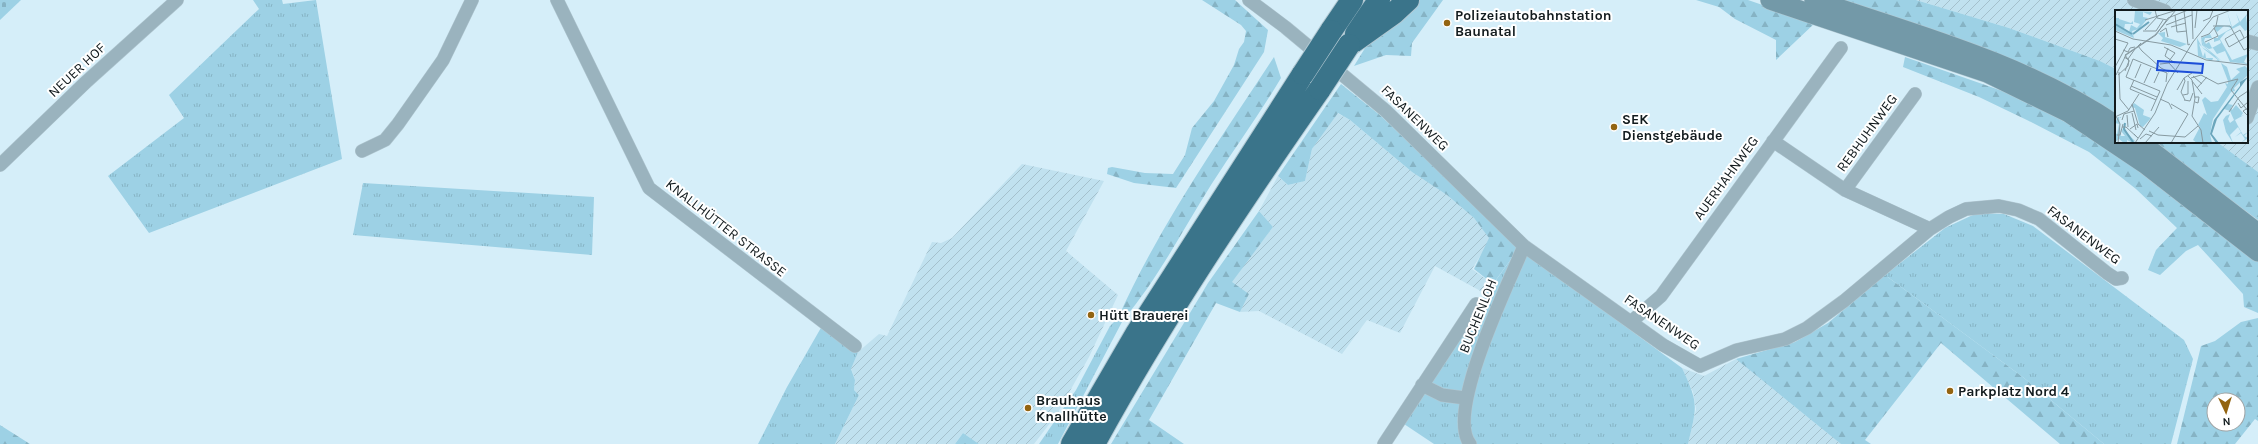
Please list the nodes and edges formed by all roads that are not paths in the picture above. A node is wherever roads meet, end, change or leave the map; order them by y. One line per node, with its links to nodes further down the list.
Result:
1 (177, 0): 23 (street, NEUER HOF)
2 (472, 0): 22 (street)
3 (557, 0): 32 (street, KNALLHÜTTER STRASSE)
4 (1249, 0): 27 (street, FASANENWEG)
5 (1352, 0): 35 (highway, bridge)
6 (1379, 0): 14 (highway)
7 (1408, 0): 14 (highway)
8 (1770, 0): 28 (main road)
9 (1814, 0): 19 (main road)
10 (2135, 0): 11 (street)
11 (2162, 10)
12 (2248, 40): 13 (street)
13 (2258, 44)
14 (1349, 45): 36 (highway, bridge)
15 (1842, 48): 20 (street, AUERHAHNWEG)
16 (2258, 87): 18 (street)
17 (1915, 94): 24 (street, REBHUHNWEG)
18 (2248, 115)
19 (2115, 124)
20 (1773, 141): 24 (street); 31 (street, AUERHAHNWEG)
21 (2141, 143): 26 (main road)
22 (362, 151)
23 (0, 165)
24 (1845, 190): 25 (street)
25 (1930, 229): 29 (street, FASANENWEG); 31 (street, FASANENWEG)
26 (2258, 233)
27 (1524, 246): 31 (street, FASANENWEG); 34 (street, BUCHENLOH)
28 (2258, 252)
29 (2122, 278)
30 (1476, 304): 33 (street, BUCHENLOH)
31 (1632, 320)
32 (855, 346)
33 (1422, 385): 34 (street); 37 (street, BUCHENLOH)
34 (1465, 398): 38 (street, BUCHENLOH)
35 (1072, 444)
36 (1094, 444)
37 (1384, 444)
38 (1470, 444)

